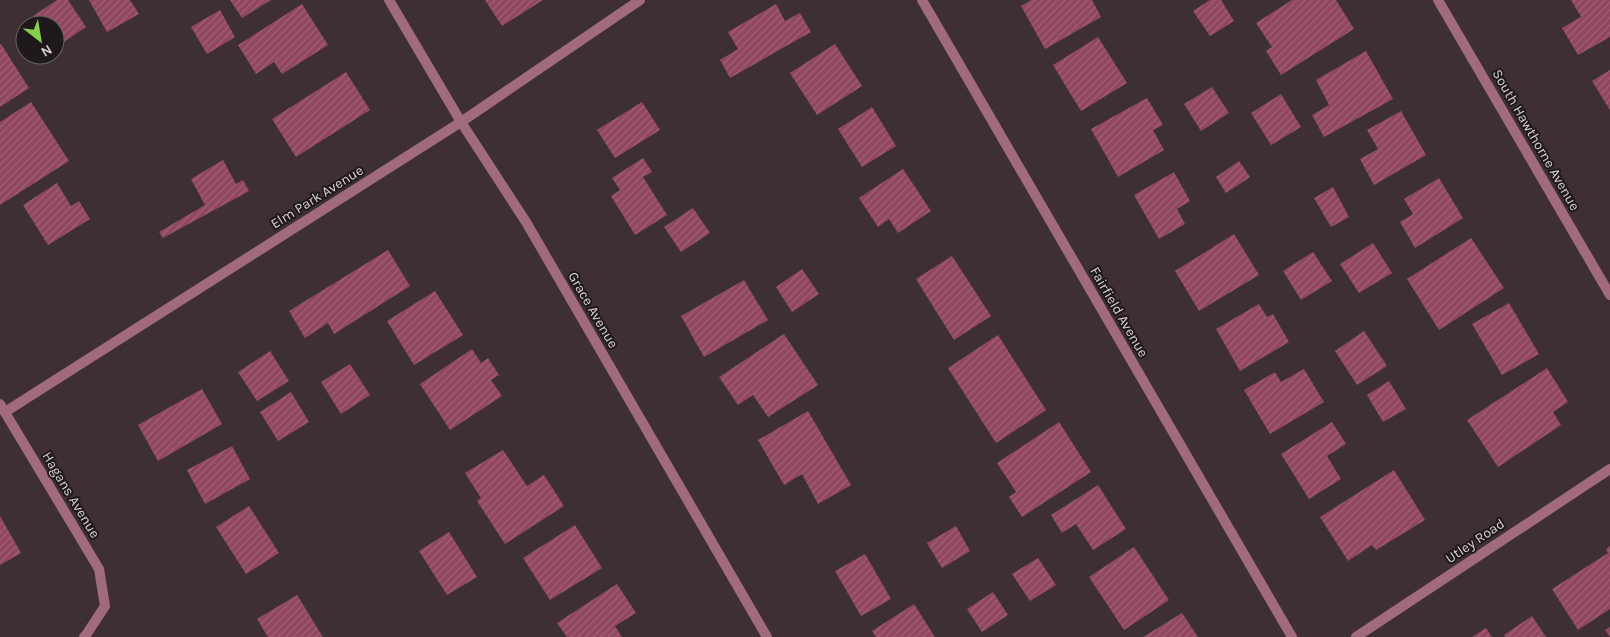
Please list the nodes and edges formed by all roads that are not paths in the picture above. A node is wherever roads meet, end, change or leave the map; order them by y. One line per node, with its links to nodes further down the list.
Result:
1 (389, 0): 5 (street, Grace Avenue)
2 (640, 0): 5 (street, Elm Park Avenue)
3 (922, 0): 11 (street, Fairfield Avenue)
4 (1438, 0): 6 (street, South Hawthorne Avenue)
5 (461, 122): 7 (street, Elm Park Avenue); 10 (street, Grace Avenue)
6 (1610, 295)
7 (2, 408): 9 (street, Hagans Avenue)
8 (1610, 469): 12 (street, Utley Road)
9 (84, 637)
10 (767, 637)
11 (1292, 637)
12 (1356, 637)

